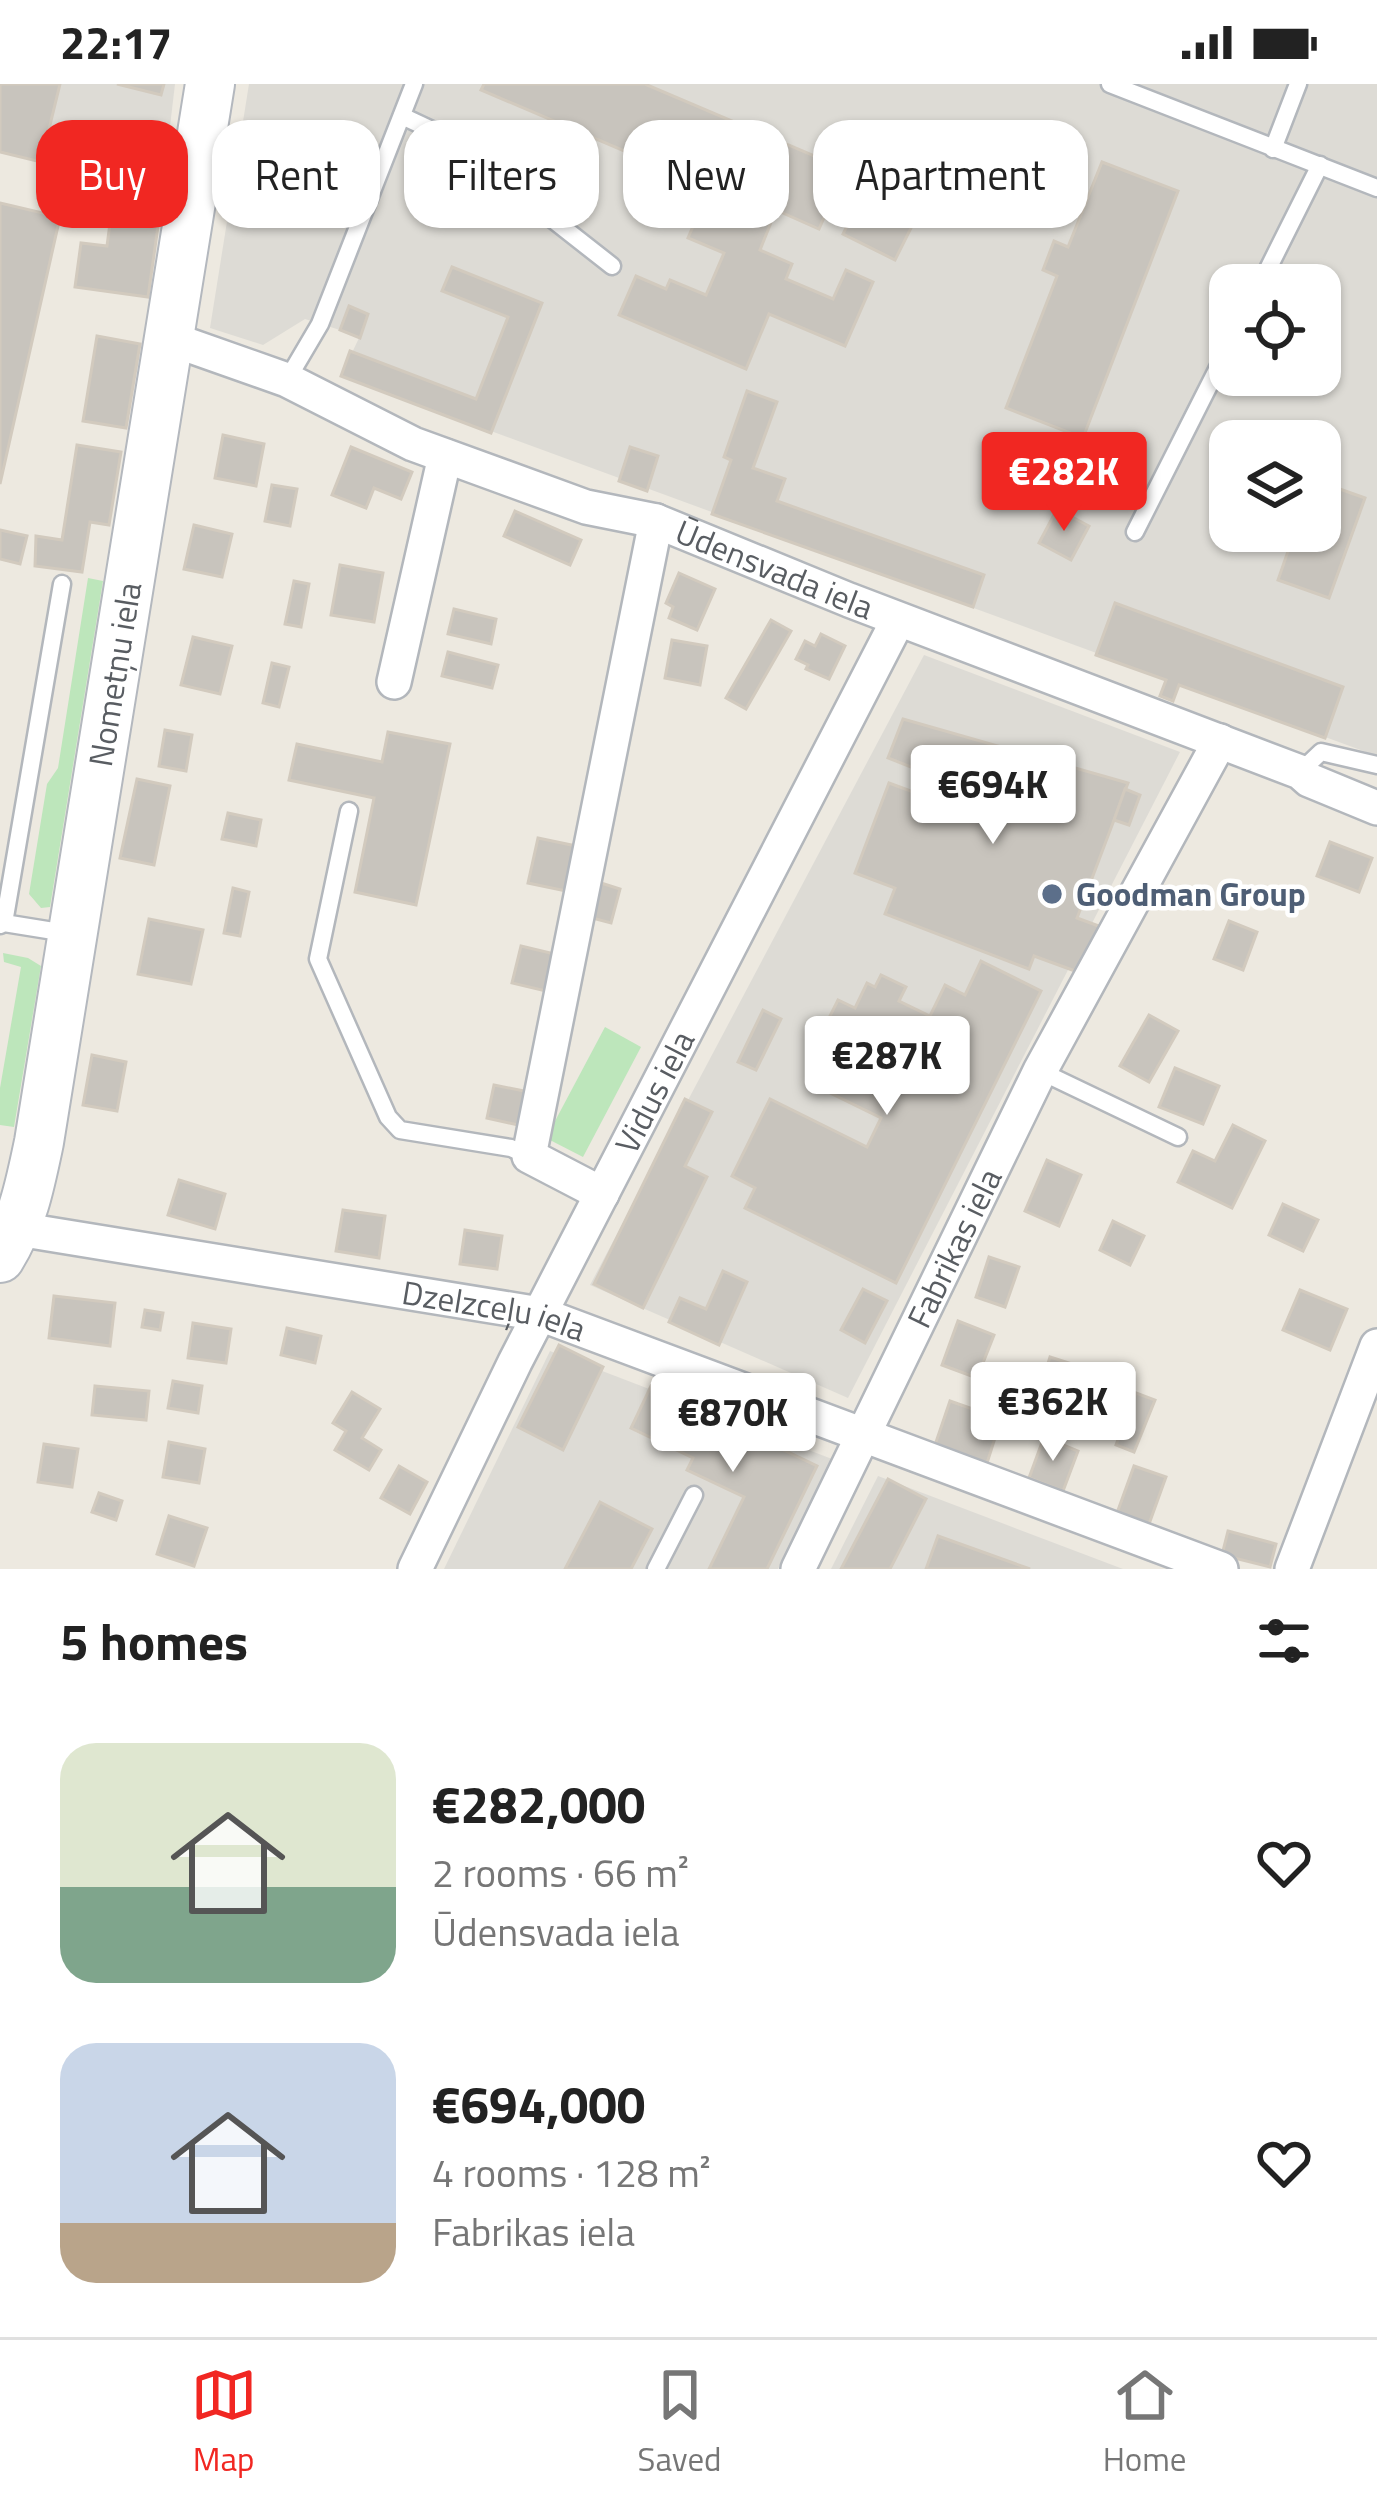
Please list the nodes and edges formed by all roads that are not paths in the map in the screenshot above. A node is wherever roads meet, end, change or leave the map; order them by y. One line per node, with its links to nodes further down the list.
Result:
1 (210, 84): 11 (street, Nometņu iela)
2 (414, 84): 5 (lane)
3 (1110, 84): 6 (lane)
4 (1298, 84): 6 (lane)
5 (402, 116): 10 (lane); 12 (lane)
6 (1273, 149): 7 (lane)
7 (1321, 165): 8 (lane); 9 (lane)
8 (1377, 188)
9 (1271, 264)
10 (612, 266)
11 (168, 338): 12 (street, Ūdensvada iela); 26 (street, Nometņu iela)
12 (287, 380): 14 (street, Ūdensvada iela)
13 (1209, 386): 16 (lane)
14 (445, 456): 15 (street, Ūdensvada iela); 19 (street)
15 (656, 521): 18 (street, Ūdensvada iela); 29 (street)
16 (1135, 532)
17 (62, 584): 25 (lane)
18 (898, 620): 20 (street, Ūdensvada iela); 30 (street, Vidus iela)
19 (394, 682)
20 (1220, 741): 22 (street, Ūdensvada iela); 27 (street, Fabrikas iela)
21 (1377, 765): 22 (lane)
22 (1304, 776): 23 (street, Ūdensvada iela)
23 (1377, 808)
24 (349, 811): 29 (lane)
25 (2, 924): 26 (lane)
26 (73, 934): 31 (street, Nometņu iela)
27 (1040, 1071): 28 (lane); 34 (street, Fabrikas iela)
28 (1178, 1137)
29 (529, 1156): 30 (street)
30 (602, 1194): 32 (street, Vidus iela)
31 (9, 1243): 32 (street, Dzelzceļu iela)
32 (540, 1314): 34 (street, Dzelzceļu iela); 36 (street, Vidus iela)
33 (1377, 1346): 40 (street)
34 (860, 1436): 38 (street, Fabrikas iela); 39 (street, Dzelzceļu iela)
35 (694, 1495): 37 (lane)
36 (415, 1569)
37 (656, 1569)
38 (798, 1569)
39 (1221, 1569)
40 (1292, 1569)

